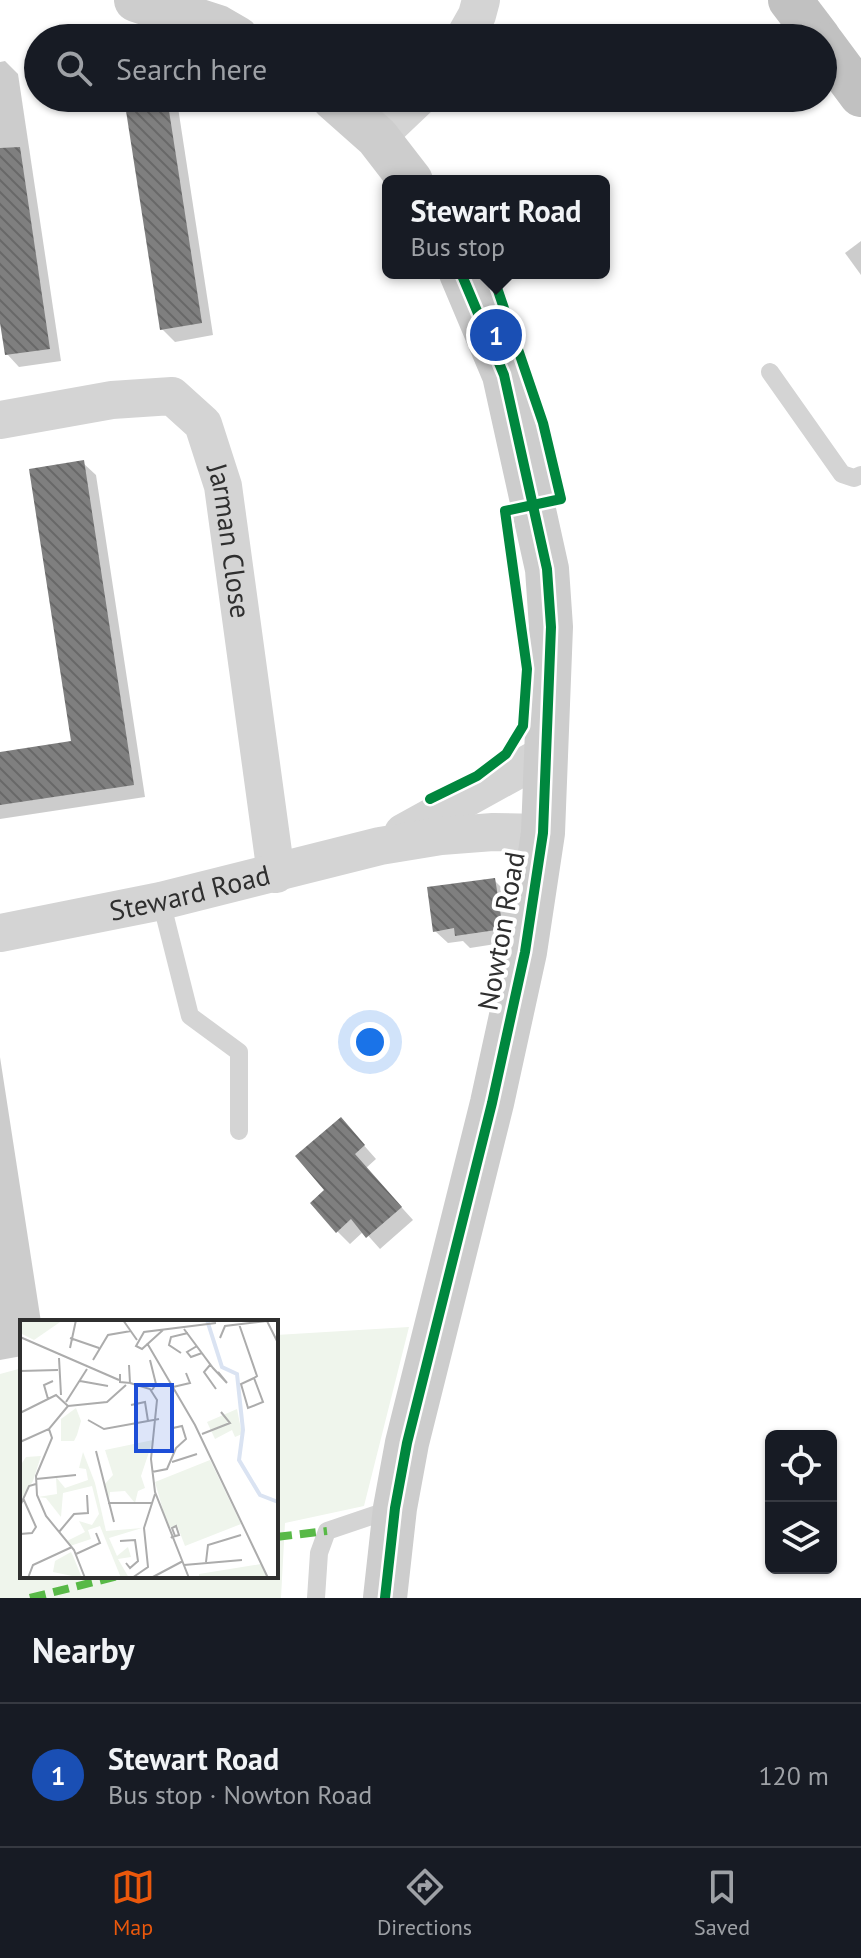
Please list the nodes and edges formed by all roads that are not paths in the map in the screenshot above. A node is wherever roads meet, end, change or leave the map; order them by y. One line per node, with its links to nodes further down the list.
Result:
1 (136, 0): 4 (street)
2 (481, 0): 5 (street)
3 (790, 0): 6 (highway)
4 (209, 24)
5 (472, 24)
6 (808, 24)
7 (349, 112): 9 (street)
8 (403, 112): 9 (street)
9 (377, 137): 10 (street)
10 (406, 175)
11 (464, 279): 15 (street, Nowton Road)
12 (770, 372): 14 (lane)
13 (0, 420): 18 (street, Jarman Close)
14 (861, 475)
15 (546, 754): 16 (street, Nowton Road); 17 (street, Steward Road)
16 (543, 833): 17 (street, Steward Road); 22 (street, Nowton Road)
17 (380, 846): 18 (street, Steward Road)
18 (276, 874): 19 (street, Steward Road)
19 (161, 901): 20 (street, Steward Road); 21 (lane)
20 (0, 933)
21 (239, 1131)
22 (395, 1508): 23 (lane); 24 (street, Nowton Road)
23 (316, 1598)
24 (385, 1598)

